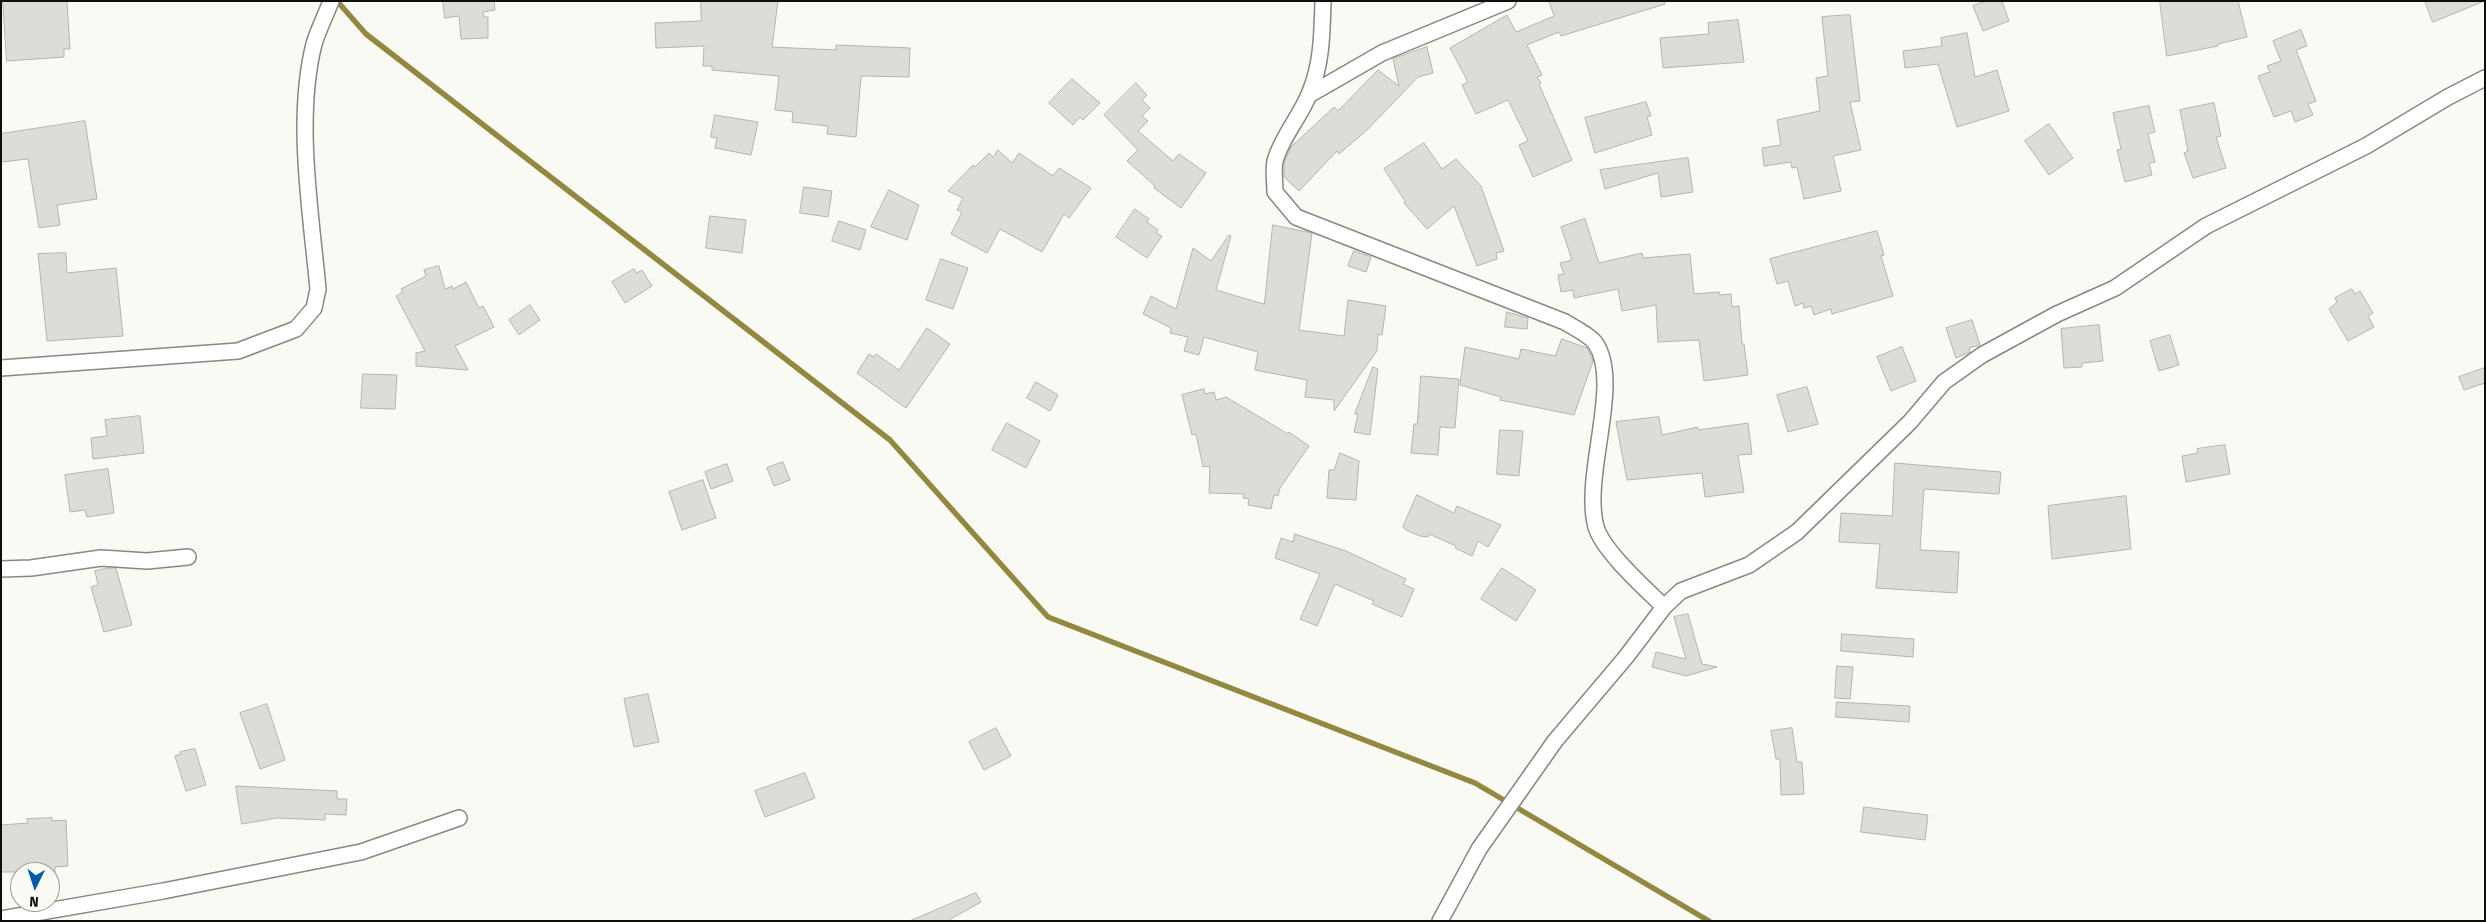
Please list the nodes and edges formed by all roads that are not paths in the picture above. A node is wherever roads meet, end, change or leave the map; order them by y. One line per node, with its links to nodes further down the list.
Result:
1 (331, 1): 6 (street)
2 (1323, 1): 5 (street)
3 (1508, 1): 5 (street)
4 (2485, 78): 9 (street)
5 (1309, 95): 9 (street)
6 (1, 368)
7 (188, 557): 8 (street)
8 (1, 569)
9 (1664, 607): 12 (street)
10 (459, 818): 11 (street)
11 (1, 918)
12 (1440, 921)

